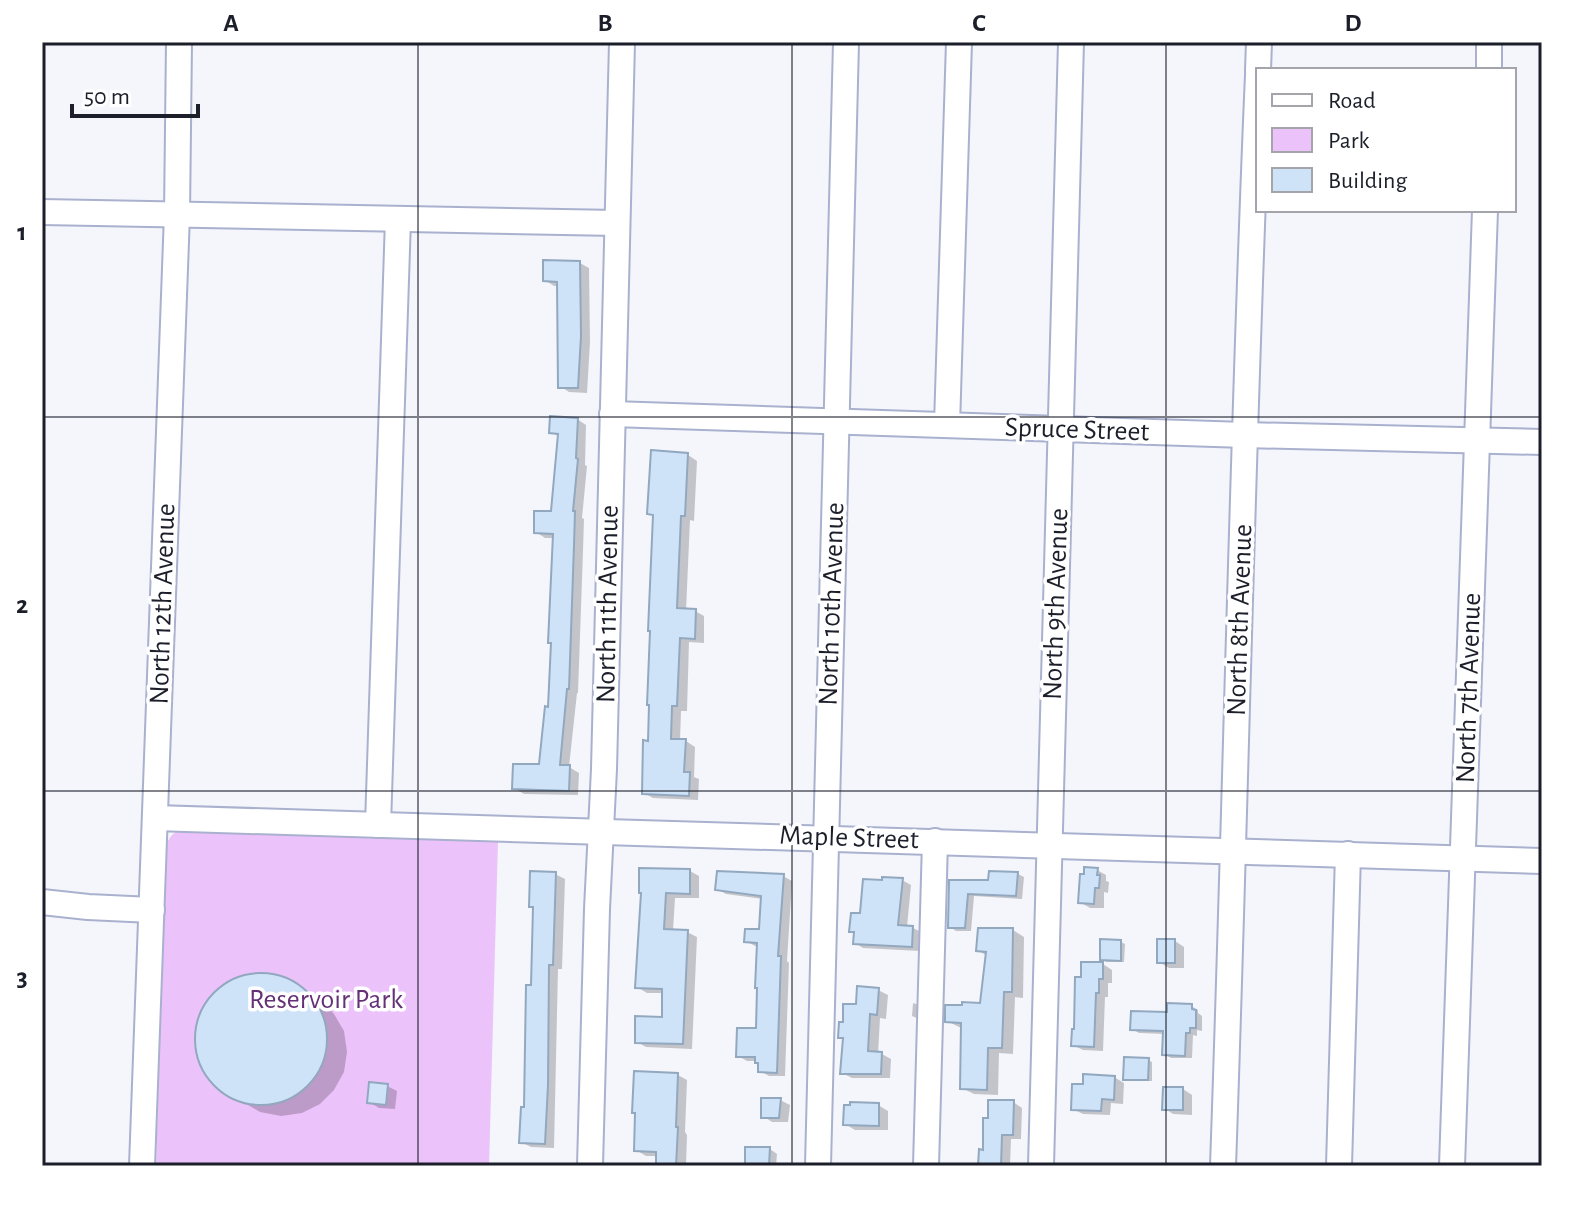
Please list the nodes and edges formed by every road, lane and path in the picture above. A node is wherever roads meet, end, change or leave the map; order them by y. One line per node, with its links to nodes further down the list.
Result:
1 (179, 42): 13 (street, North 12th Avenue)
2 (622, 42): 15 (street, North 11th Avenue)
3 (846, 42): 17 (street, North 10th Avenue)
4 (959, 42): 18 (street)
5 (1071, 42): 19 (street, North 9th Avenue)
6 (1259, 42): 8 (street, North 8th Avenue)
7 (1489, 42): 9 (street)
8 (1258, 68)
9 (1489, 68)
10 (1256, 128): 20 (street, North 8th Avenue)
11 (42, 212): 13 (street)
12 (1485, 212): 21 (street, North 7th Avenue)
13 (177, 214): 14 (street); 23 (street, North 12th Avenue)
14 (398, 219): 15 (street); 24 (street)
15 (617, 223): 16 (street, North 11th Avenue)
16 (612, 414): 17 (street, Spruce Street); 25 (street, North 11th Avenue)
17 (838, 422): 18 (street, Spruce Street); 26 (street, North 10th Avenue)
18 (947, 425): 19 (street, Spruce Street)
19 (1060, 429): 20 (street, Spruce Street); 28 (street, North 9th Avenue)
20 (1245, 435): 21 (street, Spruce Street); 29 (street, North 8th Avenue)
21 (1478, 440): 22 (street, Spruce Street); 31 (street, North 7th Avenue)
22 (1542, 442)
23 (155, 818): 24 (street, Maple Street); 34 (street, North 12th Avenue)
24 (378, 825): 25 (street, Maple Street)
25 (601, 831): 26 (street, Maple Street); 36 (street, North 11th Avenue)
26 (826, 838): 27 (street, Maple Street); 37 (street, North 10th Avenue)
27 (935, 841): 28 (street, Maple Street); 38 (street)
28 (1049, 844): 29 (street, Maple Street); 39 (street, North 9th Avenue)
29 (1233, 851): 30 (street, Maple Street); 40 (street, North 8th Avenue)
30 (1348, 854): 31 (street, Maple Street); 41 (street)
31 (1462, 859): 32 (street, Maple Street); 42 (street, North 7th Avenue)
32 (1542, 861)
33 (42, 902): 34 (street)
34 (152, 910): 35 (street, North 12th Avenue)
35 (142, 1166)
36 (590, 1166)
37 (818, 1166)
38 (926, 1166)
39 (1041, 1166)
40 (1223, 1166)
41 (1339, 1166)
42 (1452, 1166)

